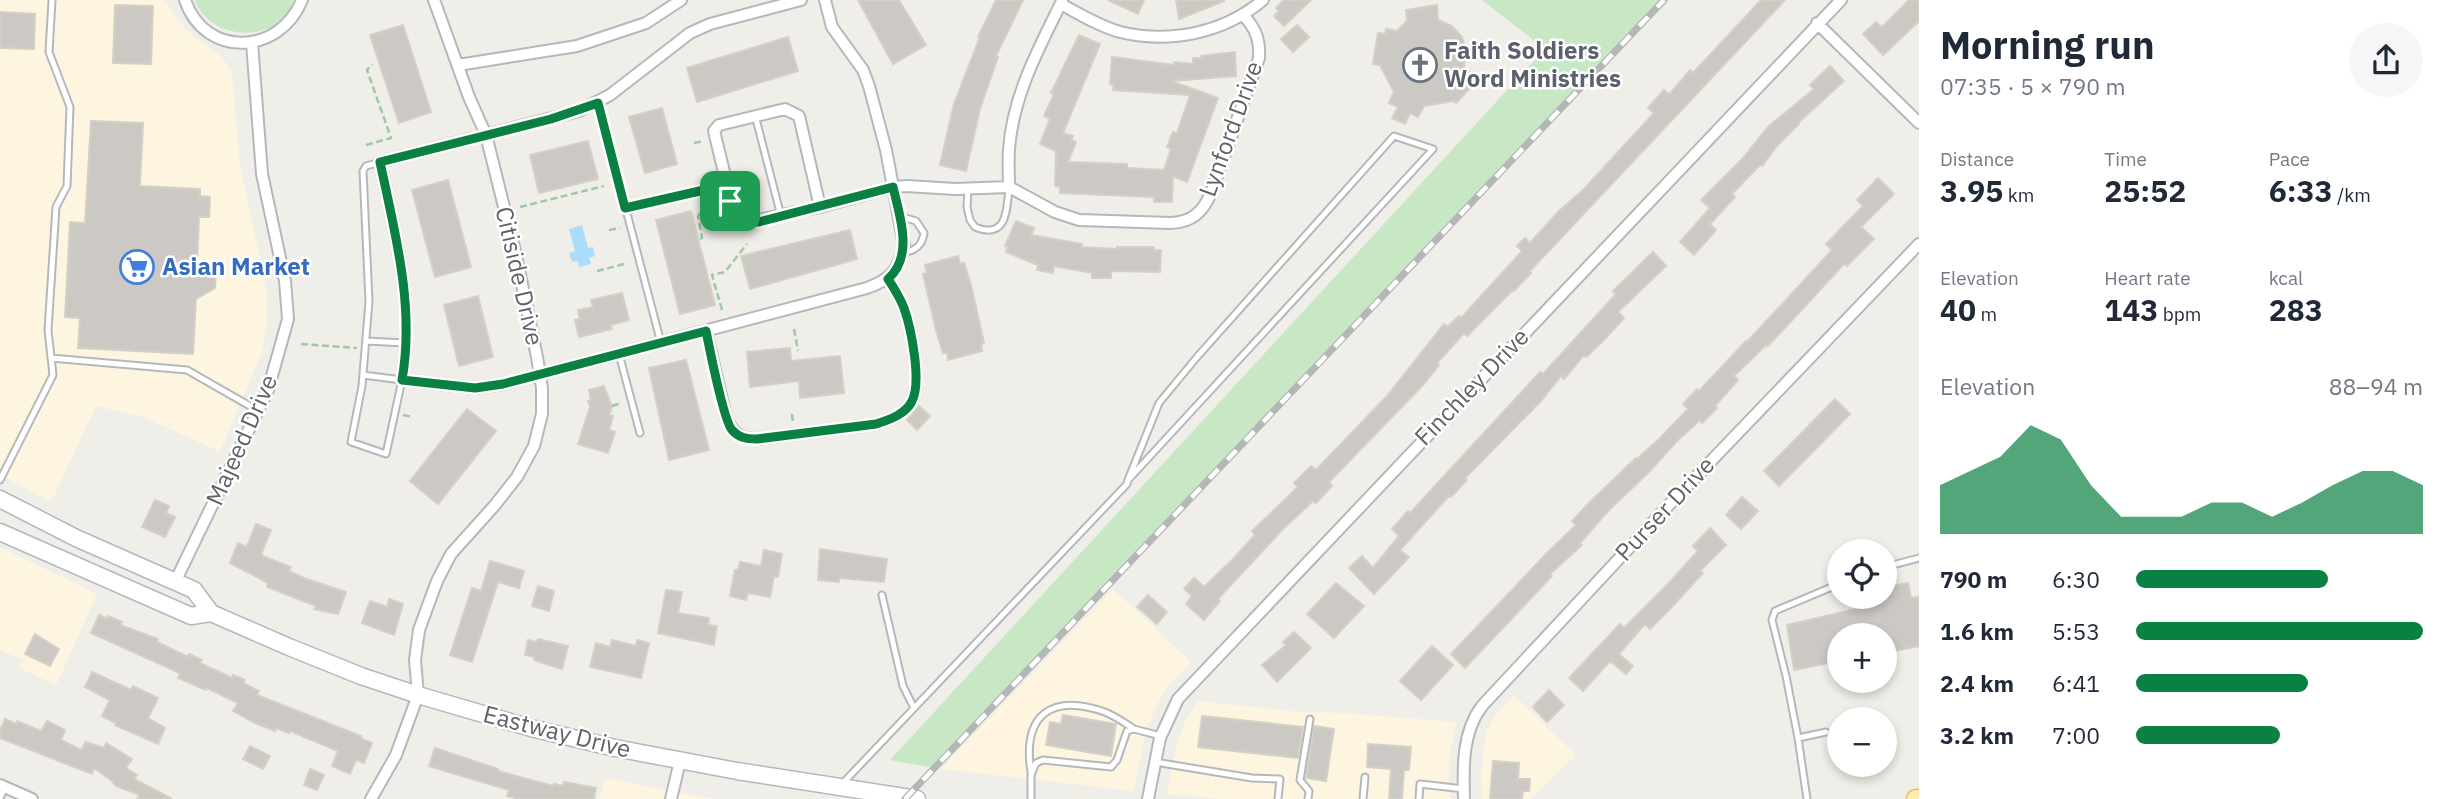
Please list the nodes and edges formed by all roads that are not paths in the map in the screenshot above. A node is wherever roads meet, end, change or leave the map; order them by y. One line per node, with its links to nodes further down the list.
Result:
1 (52, 0): 36 (lane)
2 (186, 0): 13 (street)
3 (302, 0): 13 (street)
4 (434, 0): 14 (street, Citiside Drive)
5 (681, 0): 14 (street)
6 (801, 0): 15 (street)
7 (825, 0): 21 (street)
8 (1263, 0): 11 (street)
9 (1841, 0): 12 (street, Finchley Drive)
10 (1062, 2): 11 (street); 22 (street)
11 (1244, 16): 22 (street, Lynford Drive)
12 (1817, 23): 17 (street); 57 (street, Finchley Drive)
13 (252, 43): 40 (street, Majeed Drive)
14 (458, 65): 18 (street, Citiside Drive)
15 (598, 103): 18 (street); 25 (lane)
16 (755, 115): 20 (street); 24 (street); 26 (lane)
17 (1919, 123)
18 (486, 135): 19 (street); 38 (street, Citiside Drive)
19 (380, 162): 32 (lane); 33 (street)
20 (726, 185): 25 (lane); 26 (street)
21 (893, 187): 23 (street); 24 (street); 27 (street)
22 (1009, 187): 23 (street); 23 (lane)
23 (968, 188)
24 (820, 206): 26 (street)
25 (625, 208): 34 (lane)
26 (781, 216)
27 (899, 216): 29 (street); 29 (lane)
28 (1919, 244): 65 (street, Purser Drive)
29 (902, 253): 30 (street)
30 (888, 279): 31 (street); 31 (street)
31 (706, 331): 34 (street)
32 (366, 341): 33 (lane); 37 (lane)
33 (407, 344): 39 (street)
34 (661, 344): 35 (street)
35 (619, 354): 38 (street); 41 (lane)
36 (51, 358): 40 (lane); 42 (lane)
37 (363, 375): 39 (lane); 39 (lane)
38 (541, 375): 39 (street); 52 (street, Citiside Drive)
39 (402, 380)
40 (258, 411): 48 (street, Majeed Drive)
41 (640, 433)
42 (0, 480)
43 (1128, 480): 43 (lane); 53 (lane)
44 (0, 499): 48 (main road, Eastway Drive)
45 (0, 532): 51 (main road, Eastway Drive)
46 (1919, 558): 47 (lane)
47 (1897, 564)
48 (175, 582): 51 (main road, Eastway Drive)
49 (1827, 588): 58 (lane)
50 (882, 595): 53 (lane)
51 (211, 613): 52 (main road, Eastway Drive)
52 (418, 695): 59 (main road, Eastway Drive); 68 (street)
53 (914, 708): 64 (lane)
54 (1310, 719): 74 (lane)
55 (1134, 729): 57 (lane); 61 (lane); 61 (lane)
56 (1826, 732): 58 (lane)
57 (1161, 736): 60 (street, Finchley Drive)
58 (1798, 738): 77 (lane)
59 (680, 761): 64 (main road, Eastway Drive); 69 (street)
60 (1155, 762): 72 (street, Finchley Drive); 73 (lane)
61 (1031, 775): 71 (lane)
62 (1365, 777): 75 (lane)
63 (2, 786): 66 (lane); 67 (street)
64 (840, 786): 70 (main road, Eastway Drive)
65 (1464, 794): 76 (lane)
66 (0, 798)
67 (32, 799)
68 (371, 799)
69 (671, 799)
70 (917, 799)
71 (1031, 799)
72 (1148, 799)
73 (1278, 799)
74 (1308, 799)
75 (1363, 799)
76 (1419, 799)
77 (1807, 799)

